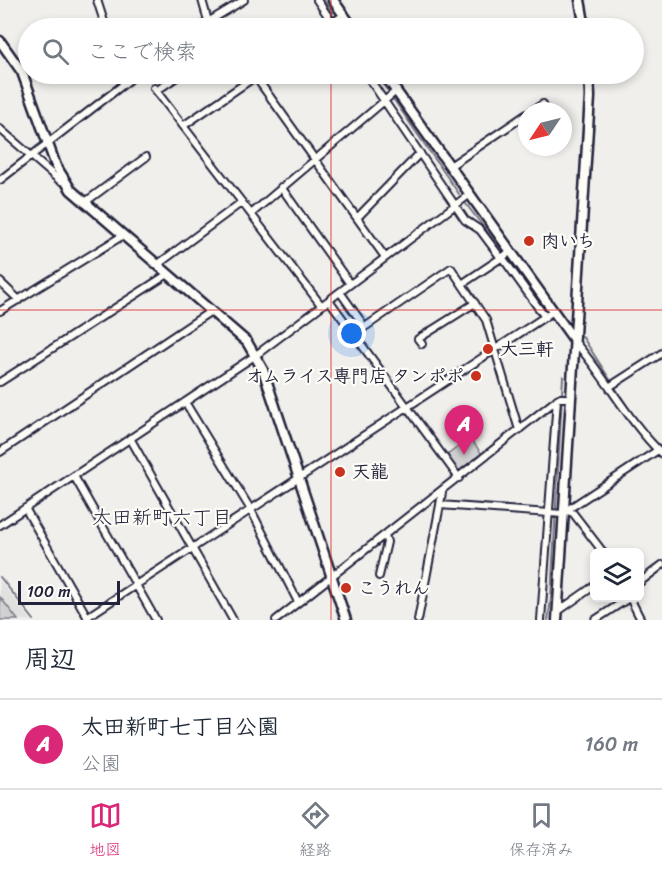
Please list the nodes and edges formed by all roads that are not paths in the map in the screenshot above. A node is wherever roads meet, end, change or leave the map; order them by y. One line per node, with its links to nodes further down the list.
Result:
1 (97, 0): 8 (street)
2 (202, 0): 9 (street)
3 (244, 0): 10 (street)
4 (317, 0): 11 (street)
5 (333, 0): 7 (street)
6 (580, 0): 14 (street)
7 (344, 15): 12 (street); 13 (street)
8 (103, 18)
9 (207, 18)
10 (219, 18)
11 (329, 18)
12 (341, 18)
13 (346, 18)
14 (583, 18)
15 (0, 41): 16 (street)
16 (18, 66)
17 (26, 84): 30 (street)
18 (123, 84): 30 (street)
19 (165, 84): 28 (street)
20 (244, 84): 28 (street)
21 (263, 84): 34 (street)
22 (373, 84): 26 (street)
23 (391, 84): 25 (street)
24 (589, 84): 61 (street)
25 (396, 91): 26 (street); 35 (street)
26 (384, 101): 31 (street); 34 (street)
27 (518, 120): 35 (street)
28 (183, 126): 40 (street)
29 (0, 129): 32 (street)
30 (48, 143): 32 (street); 37 (street)
31 (420, 153): 42 (street); 44 (street)
32 (31, 156): 36 (street); 37 (street)
33 (146, 157): 41 (street)
34 (315, 159): 38 (street); 44 (street)
35 (450, 166): 39 (street)
36 (0, 180)
37 (66, 184): 41 (street)
38 (281, 187): 43 (street); 51 (street)
39 (470, 194): 42 (street); 46 (street)
40 (242, 202): 43 (street); 48 (street)
41 (84, 203): 45 (street)
42 (455, 205): 46 (street); 47 (street)
43 (251, 214): 57 (street)
44 (357, 219): 47 (street)
45 (122, 236): 48 (street); 54 (street)
46 (504, 256): 52 (street); 60 (street)
47 (385, 257): 51 (street)
48 (157, 265): 49 (street)
49 (168, 274): 59 (street); 66 (street)
50 (0, 282): 54 (street)
51 (350, 284): 53 (street)
52 (462, 284): 53 (street); 56 (street)
53 (340, 292): 55 (street)
54 (19, 300): 58 (street)
55 (329, 300): 57 (street); 70 (street)
56 (475, 303): 62 (street); 63 (street)
57 (321, 305): 65 (street)
58 (0, 311)
59 (211, 311): 65 (street); 74 (street)
60 (548, 314): 61 (street); 63 (street)
61 (574, 340): 67 (street); 68 (street)
62 (422, 344)
63 (496, 351): 70 (street); 71 (street)
64 (662, 353): 67 (street)
65 (256, 355): 69 (street); 78 (street)
66 (0, 382)
67 (612, 384): 73 (street)
68 (563, 398): 71 (street); 75 (street); 75 (street)
69 (185, 402): 72 (street); 82 (street)
70 (406, 408): 77 (street); 78 (street)
71 (519, 430): 77 (street)
72 (130, 438): 76 (street); 91 (street)
73 (660, 452): 83 (street)
74 (0, 453)
75 (561, 461): 83 (street); 84 (street)
76 (74, 476): 81 (street); 102 (street)
77 (459, 478): 79 (street)
78 (299, 480): 82 (street); 99 (street)
79 (442, 491): 80 (street); 88 (street)
80 (440, 505): 84 (street); 113 (street)
81 (25, 508): 85 (street); 108 (street)
82 (251, 510): 91 (street); 104 (street)
83 (563, 512): 84 (street); 87 (street); 92 (street)
84 (549, 513): 86 (street)
85 (0, 525)
86 (548, 532): 87 (street); 89 (street)
87 (559, 533): 90 (street)
88 (385, 535): 98 (street); 99 (street)
89 (547, 545): 90 (street); 93 (street)
90 (558, 546): 94 (street)
91 (192, 547): 102 (street); 110 (street)
92 (600, 548)
93 (546, 558): 94 (street); 96 (street)
94 (558, 560): 97 (street)
95 (661, 567): 101 (street)
96 (545, 570): 97 (street); 100 (street)
97 (557, 575): 100 (street); 107 (street)
98 (380, 576)
99 (332, 577): 104 (street); 112 (street)
100 (545, 578): 114 (street)
101 (644, 579)
102 (135, 584): 108 (street); 109 (street)
103 (590, 589): 107 (street)
104 (298, 602): 111 (street)
105 (622, 602): 115 (street)
106 (632, 602): 116 (street)
107 (557, 616)
108 (88, 619)
109 (156, 620)
110 (233, 620)
111 (276, 620)
112 (346, 620)
113 (418, 620)
114 (541, 620)
115 (595, 620)
116 (641, 620)

